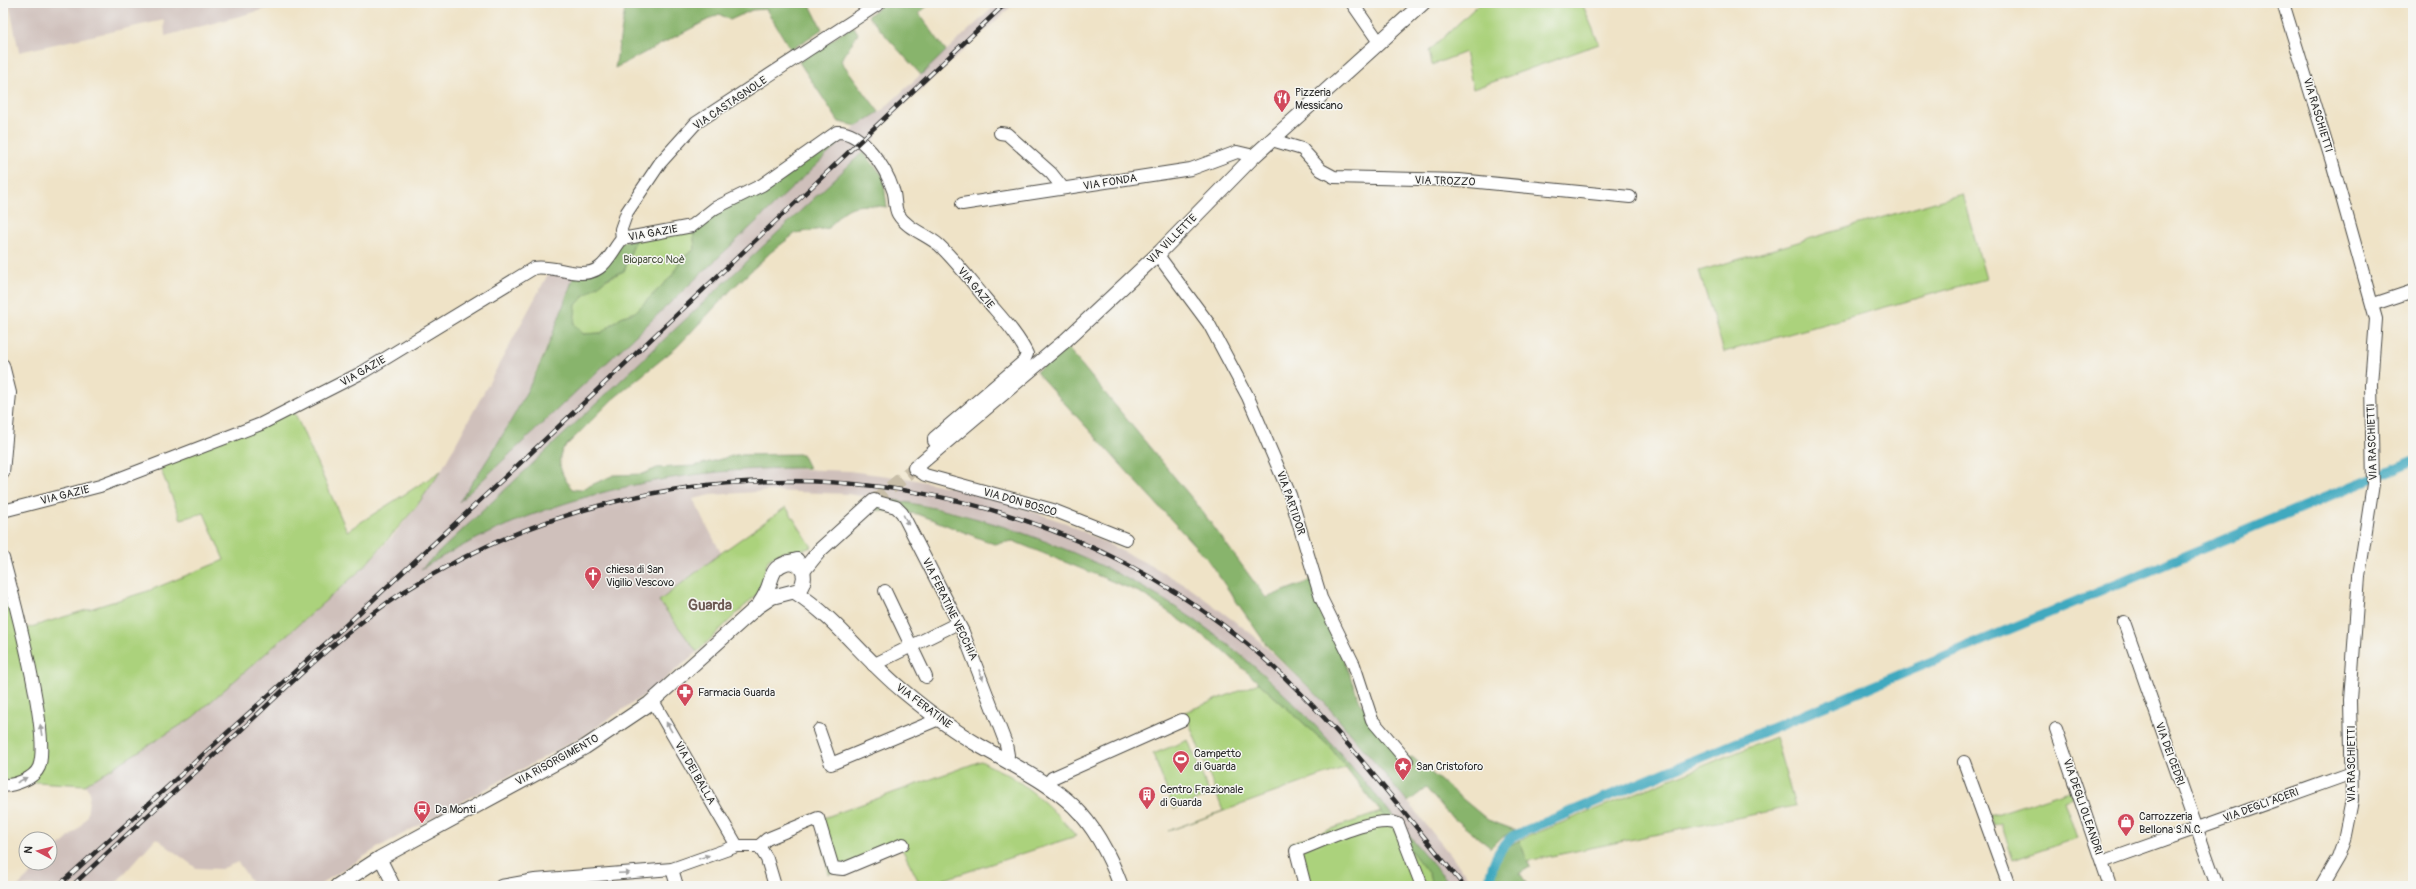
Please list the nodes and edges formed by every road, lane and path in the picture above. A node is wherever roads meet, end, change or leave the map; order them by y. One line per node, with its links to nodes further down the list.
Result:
1 (880, 3): 12 (street, VIA CASTAGNOLE)
2 (1352, 3): 5 (street)
3 (1423, 3): 5 (street, VIA VILLETTE)
4 (2283, 3): 15 (street, VIA RASCHIETTI)
5 (1379, 42): 7 (street, VIA VILLETTE)
6 (1000, 133): 9 (street)
7 (1272, 140): 8 (street, VIA VILLETTE); 10 (street, VIA TROZZO)
8 (1254, 156): 9 (street, VIA FONDA); 13 (street, VIA VILLETTE)
9 (1063, 188): 11 (street, VIA FONDA)
10 (1630, 197)
11 (962, 204)
12 (622, 238): 18 (street, VIA GAZIE); 22 (street, VIA GAZIE)
13 (1161, 251): 18 (street, VIA VILLETTE); 44 (street, VIA PARTIDOR)
14 (2413, 292): 15 (street)
15 (2374, 304): 46 (street, VIA RASCHIETTI)
16 (3, 365): 17 (street)
17 (6, 394): 20 (street)
18 (939, 446): 19 (street, VIA VILLETTE)
19 (915, 468): 23 (street, VIA DON BOSCO)
20 (3, 473)
21 (874, 501): 24 (street, VIA RISORGIMENTO); 43 (street, VIA FERATINE VECCHIA, one-way to 43)
22 (3, 511)
23 (1126, 539)
24 (820, 550): 26 (street, VIA RISORGIMENTO); 27 (street, VIA RISORGIMENTO)
25 (3, 558): 48 (street, one-way to 25)
26 (789, 562): 27 (street); 28 (street, VIA RISORGIMENTO)
27 (804, 575): 30 (street, VIA RISORGIMENTO); 32 (street, VIA FERATINE)
28 (773, 576): 30 (street); 31 (street, VIA RISORGIMENTO)
29 (885, 591): 35 (street)
30 (790, 593): 31 (street, VIA RISORGIMENTO); 32 (street, VIA FERATINE)
31 (758, 607): 38 (street, VIA RISORGIMENTO)
32 (818, 608): 36 (street, VIA FERATINE)
33 (2124, 622): 49 (street, VIA DEI CEDRI)
34 (952, 626): 35 (street)
35 (911, 646): 36 (street); 37 (street)
36 (873, 665): 39 (street, VIA FERATINE)
37 (926, 677)
38 (653, 701): 51 (street, VIA DEI BALLA, one-way to 38); 53 (street, VIA RISORGIMENTO)
39 (939, 719): 42 (street); 43 (street, VIA FERATINE)
40 (1182, 720): 47 (street)
41 (2056, 729): 54 (street, VIA DEGLI OLEANDRI)
42 (819, 730)
43 (1006, 760): 47 (street, VIA FERATINE)
44 (1407, 761)
45 (1964, 762): 65 (street)
46 (2352, 773): 49 (street, VIA DEGLI ACERI); 68 (street, VIA RASCHIETTI)
47 (1048, 784): 62 (street, VIA FERATINE)
48 (3, 786)
49 (2197, 828): 54 (street, VIA DEGLI ACERI); 67 (street, VIA DEI CEDRI)
50 (903, 844): 52 (street)
51 (737, 846): 52 (street); 55 (street, one-way to 51)
52 (759, 846): 61 (street)
53 (380, 858): 57 (street, VIA RISORGIMENTO); 58 (street)
54 (2102, 862): 66 (street, VIA DEGLI OLEANDRI)
55 (672, 869): 56 (street, one-way to 55); 60 (street)
56 (530, 884): 59 (street)
57 (337, 886)
58 (394, 886)
59 (501, 886)
60 (677, 886)
61 (775, 886)
62 (1121, 886)
63 (1305, 886): 64 (street)
64 (1422, 886)
65 (2009, 886)
66 (2110, 886)
67 (2217, 886)
68 (2320, 886)

